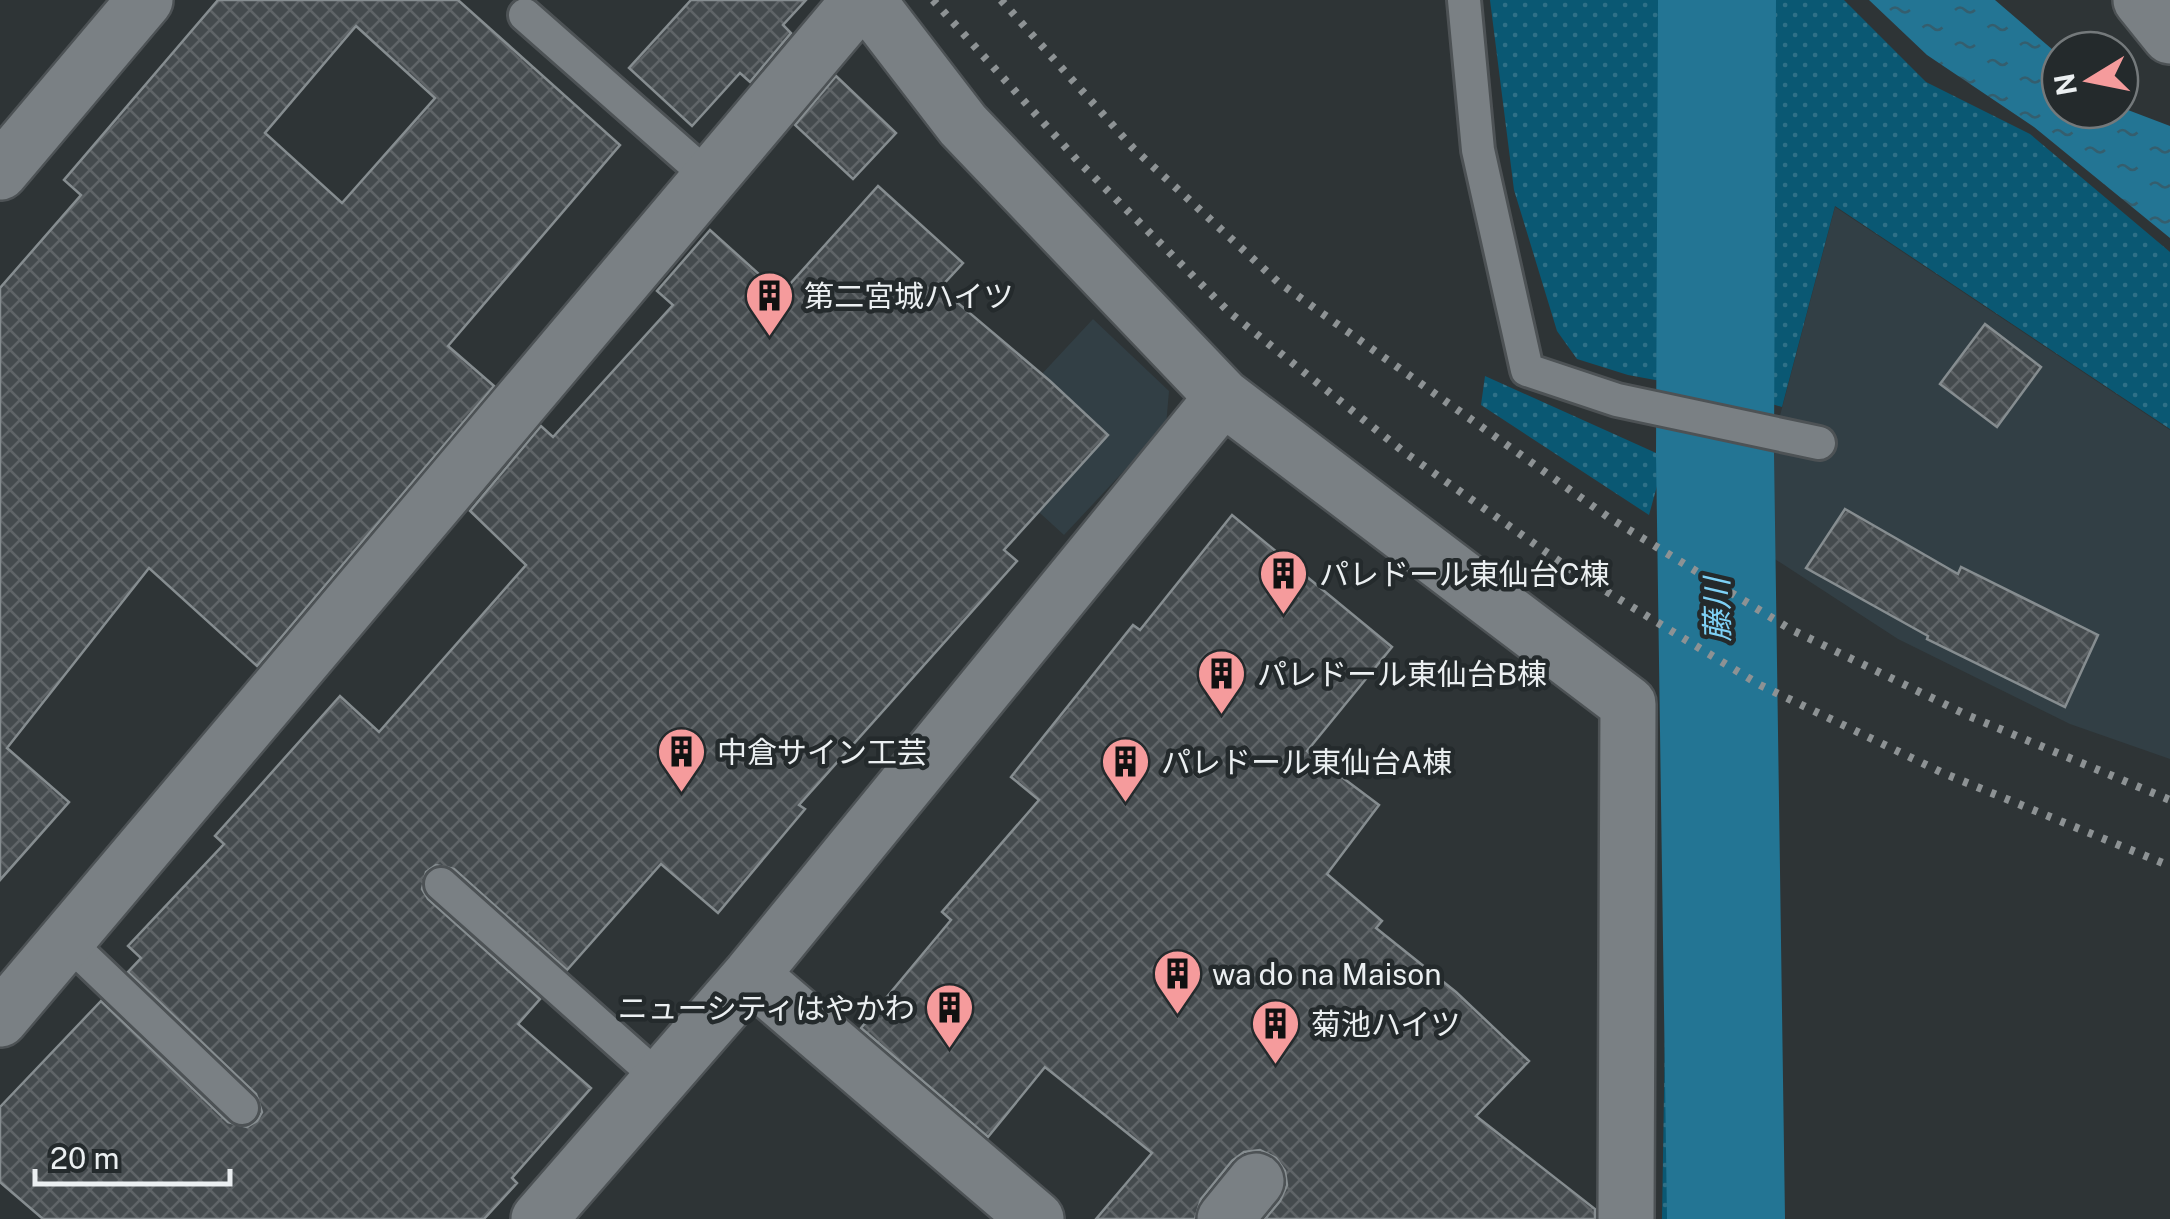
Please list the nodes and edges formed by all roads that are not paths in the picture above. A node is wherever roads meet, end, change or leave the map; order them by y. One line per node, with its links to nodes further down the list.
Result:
1 (146, 0): 7 (street)
2 (864, 0): 8 (street); 9 (street)
3 (1464, 0): 10 (lane)
4 (2140, 0): 6 (street)
5 (524, 15): 8 (lane)
6 (2170, 36)
7 (0, 172)
8 (710, 178): 12 (street)
9 (1223, 397): 13 (street); 19 (street)
10 (1819, 443)
11 (441, 884): 15 (lane)
12 (66, 940): 14 (street); 16 (lane)
13 (751, 975): 15 (street); 18 (street)
14 (0, 1020)
15 (660, 1079): 17 (street)
16 (242, 1108)
17 (538, 1219)
18 (1036, 1219)
19 (1626, 1219)

